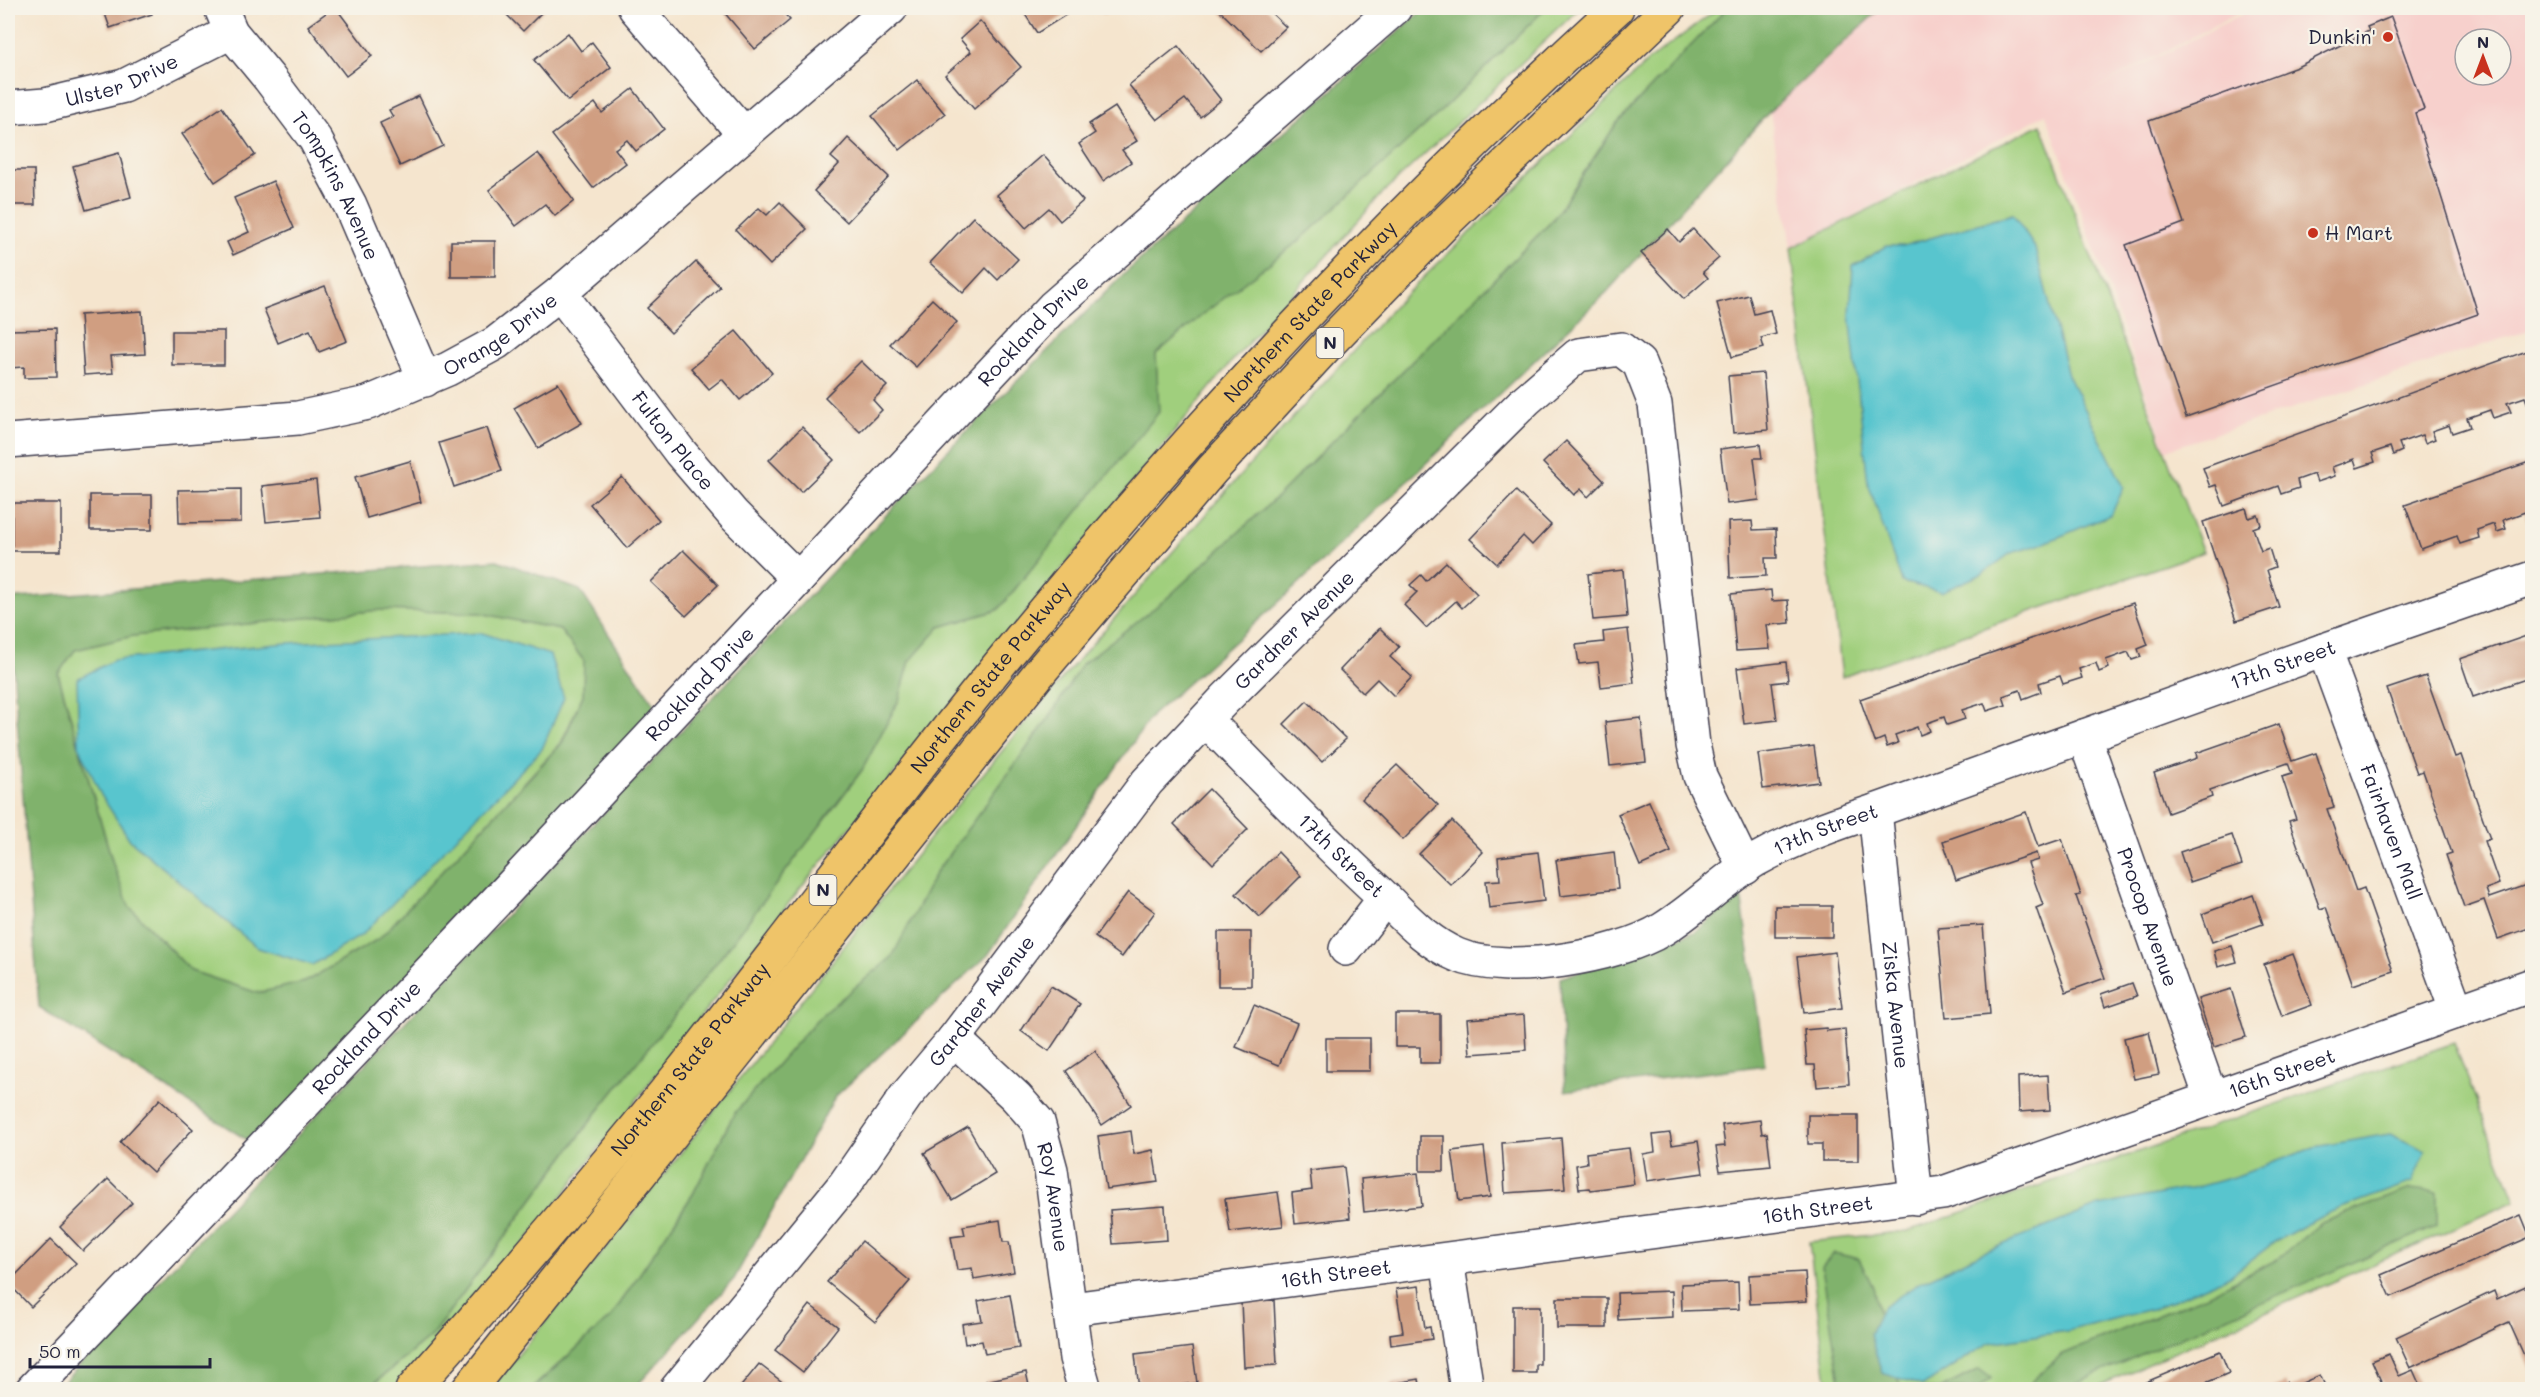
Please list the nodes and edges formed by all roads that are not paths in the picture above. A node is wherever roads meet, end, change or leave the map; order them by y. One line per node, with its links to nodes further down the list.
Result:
1 (635, 8): 8 (street)
2 (891, 8): 8 (street, Orange Drive)
3 (1617, 8): 31 (highway, Northern State Parkway / N)
4 (1670, 8): 32 (highway, Northern State Parkway / N)
5 (1376, 13): 13 (street, Rockland Drive)
6 (226, 20): 7 (street, Ulster Drive); 10 (street, Tompkins Avenue)
7 (8, 108)
8 (744, 135): 9 (street, Orange Drive)
9 (560, 293): 10 (street, Orange Drive); 13 (street, Fulton Place)
10 (425, 380): 11 (street, Orange Drive)
11 (8, 441)
12 (2532, 578): 14 (street, 17th Street)
13 (798, 579): 30 (street, Rockland Drive)
14 (2324, 650): 16 (street, 17th Street); 22 (street, Fairhaven Mall)
15 (1206, 721): 18 (street, Gardner Avenue); 19 (street, 17th Street); 23 (street, Gardner Avenue)
16 (2084, 736): 17 (street, 17th Street); 24 (street, Procop Avenue)
17 (1875, 811): 18 (street, 17th Street); 25 (street, Ziska Avenue)
18 (1745, 868): 19 (street, 17th Street)
19 (1385, 898): 20 (street)
20 (1346, 949)
21 (2532, 986): 22 (street, 16th Street)
22 (2457, 1012): 24 (street, 16th Street)
23 (954, 1039): 27 (street, Roy Avenue); 33 (street, Gardner Avenue)
24 (2211, 1098): 25 (street, 16th Street)
25 (1916, 1198): 26 (street, 16th Street)
26 (1447, 1260): 27 (street, 16th Street); 35 (street)
27 (1071, 1309): 34 (street, Roy Avenue)
28 (8, 1377): 29 (street)
29 (19, 1389)
30 (32, 1389)
31 (412, 1389)
32 (468, 1389)
33 (675, 1389)
34 (1084, 1389)
35 (1467, 1389)

